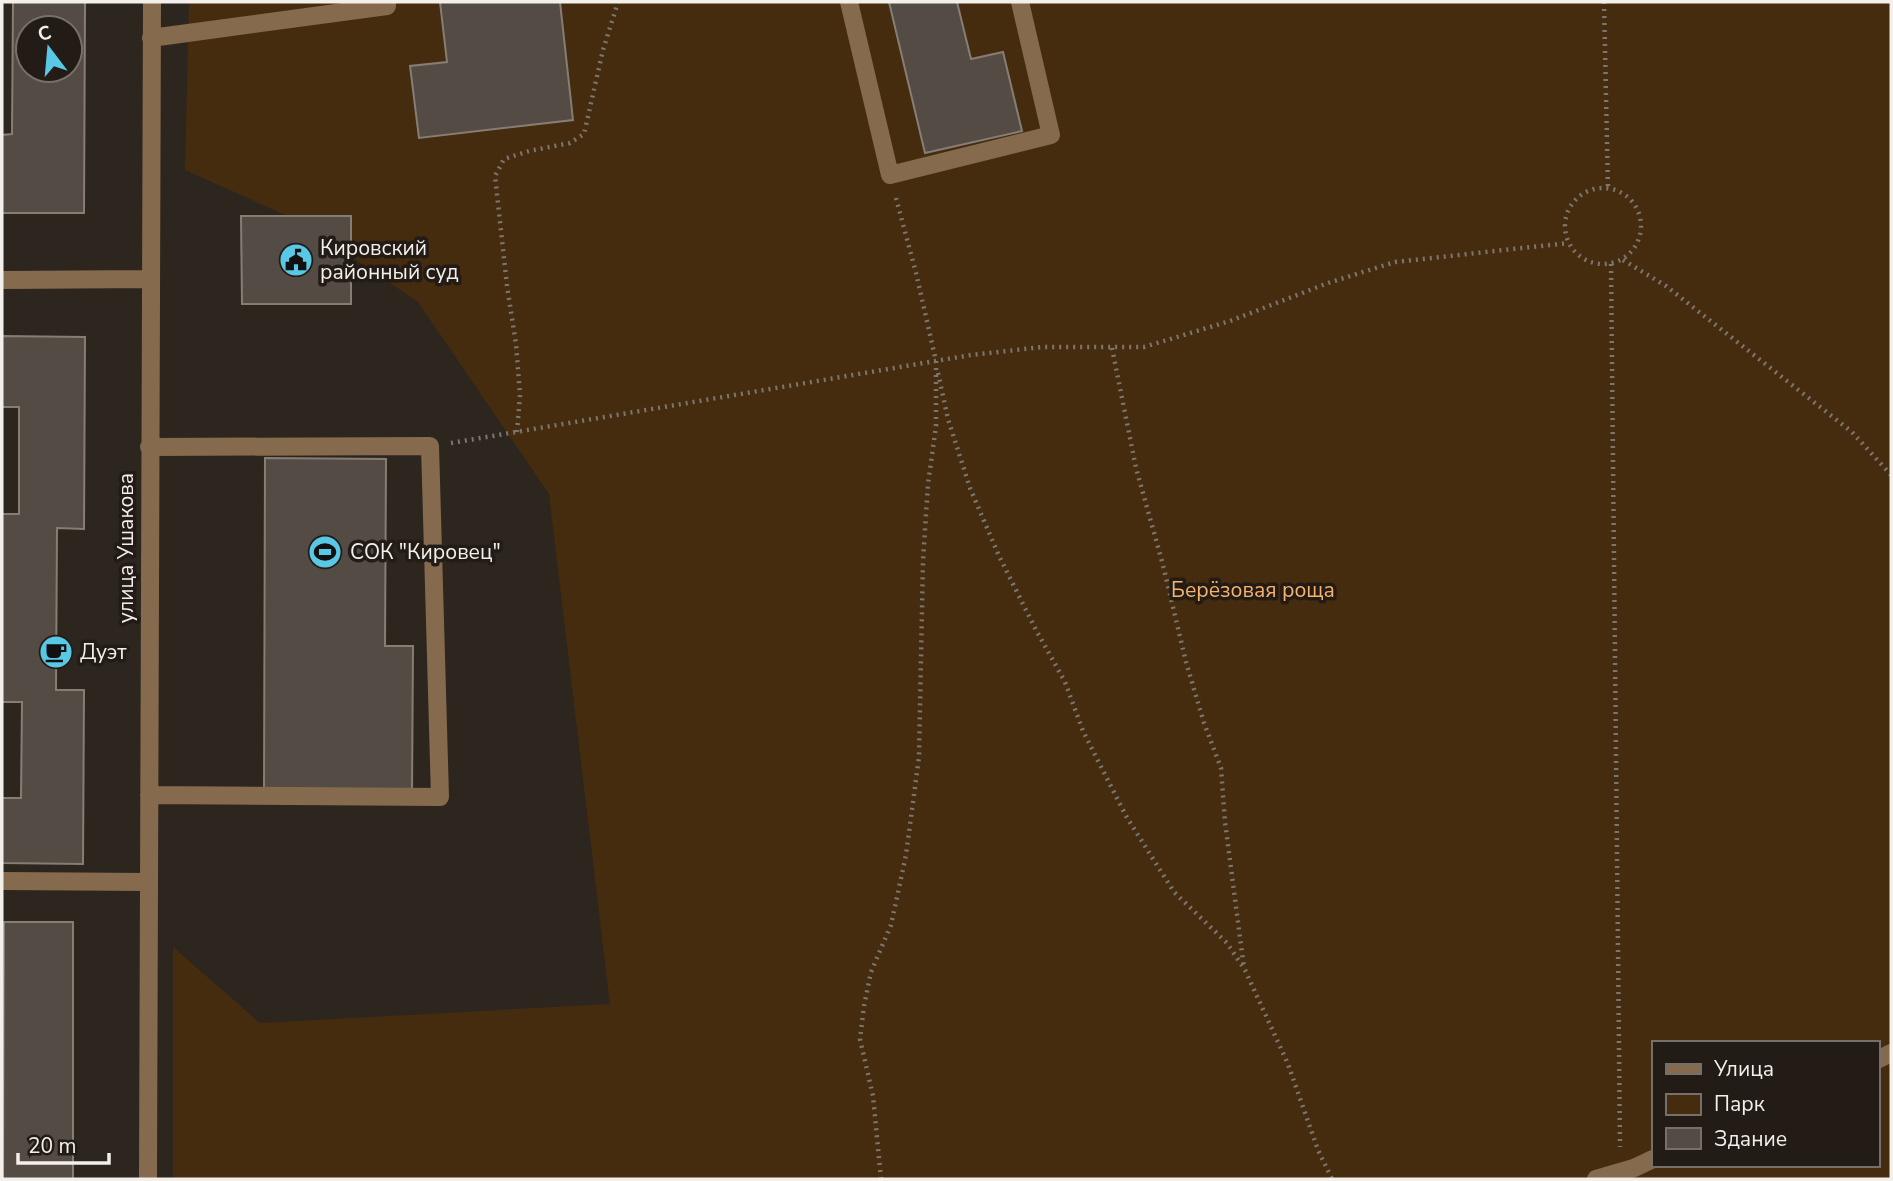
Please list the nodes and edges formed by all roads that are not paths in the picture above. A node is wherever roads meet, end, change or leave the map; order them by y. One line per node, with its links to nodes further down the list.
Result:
1 (152, 2): 5 (street, улица Ушакова)
2 (387, 2): 5 (street)
3 (849, 2): 4 (street)
4 (1020, 2)
5 (151, 38): 6 (street, улица Ушакова)
6 (150, 279): 7 (street); 8 (street, улица Ушакова)
7 (2, 280)
8 (149, 447): 9 (street, улица Ушакова); 9 (street)
9 (149, 795): 11 (street, улица Ушакова)
10 (2, 881): 11 (street)
11 (149, 882): 13 (street, улица Ушакова)
12 (1652, 1159): 14 (street)
13 (148, 1179)
14 (1596, 1179)

